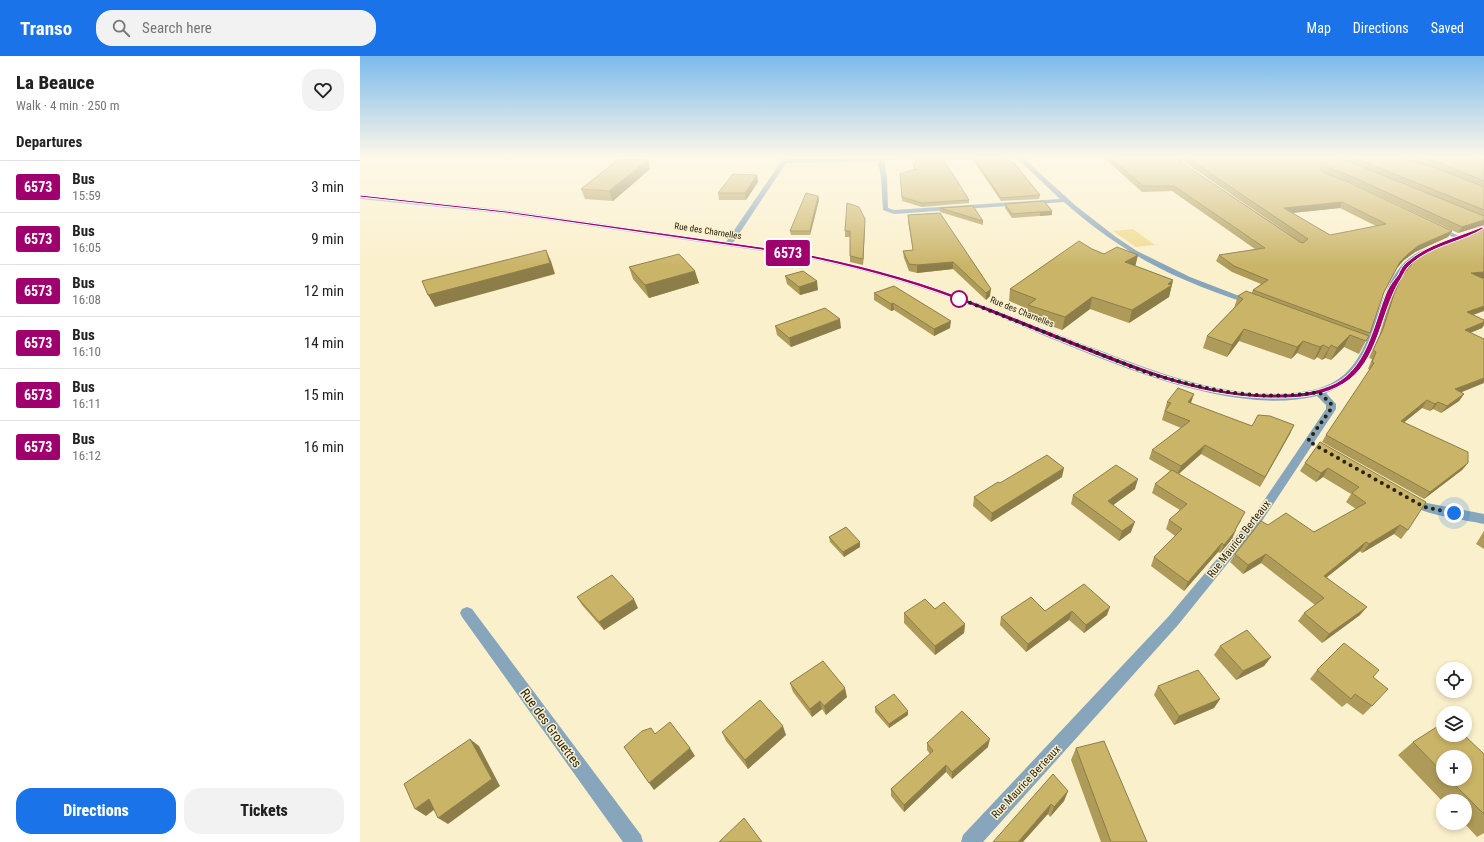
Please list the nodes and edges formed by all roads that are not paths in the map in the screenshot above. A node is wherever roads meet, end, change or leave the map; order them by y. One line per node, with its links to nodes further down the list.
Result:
1 (763, 193): 7 (street)
2 (884, 193): 5 (street)
3 (1056, 193): 5 (street)
4 (360, 196): 7 (street, Rue des Charnelles)
5 (1064, 200): 8 (street)
6 (1432, 225): 9 (street)
7 (728, 244): 9 (street, Rue des Charnelles)
8 (1260, 305)
9 (1319, 392): 10 (street, Rue Maurice Berteaux)
10 (1308, 441): 11 (street); 16 (street, Rue Maurice Berteaux)
11 (1322, 449)
12 (1397, 492): 13 (street)
13 (1484, 518)
14 (467, 613): 15 (street, Rue des Grouettes)
15 (634, 842)
16 (970, 842)

